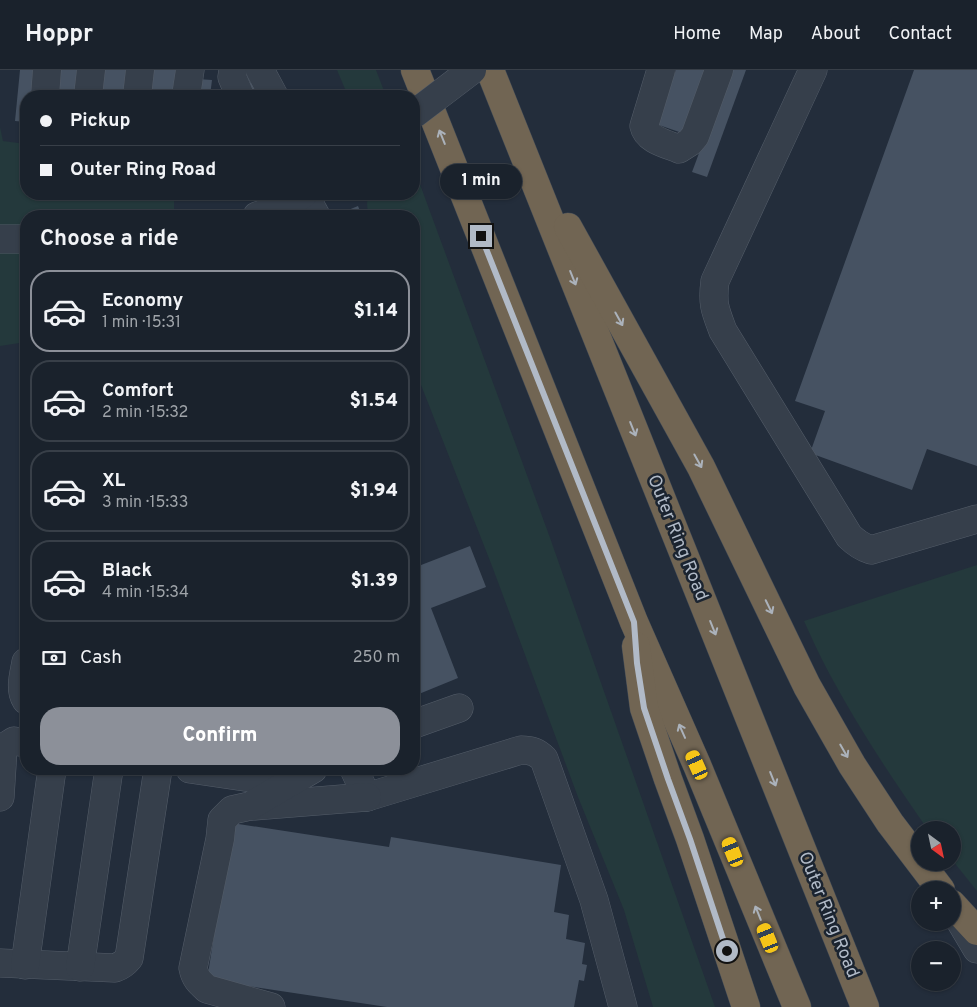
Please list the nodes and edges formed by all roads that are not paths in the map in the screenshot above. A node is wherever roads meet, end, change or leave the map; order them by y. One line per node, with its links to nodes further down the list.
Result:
1 (47, 70): 13 (lane)
2 (91, 70): 14 (lane)
3 (140, 70): 15 (lane)
4 (190, 70): 16 (lane)
5 (233, 70): 17 (lane)
6 (260, 70): 18 (lane)
7 (416, 70): 26 (highway, one-way to 7)
8 (472, 70): 19 (lane, bridge)
9 (490, 70): 20 (highway, Outer Ring Road)
10 (662, 70): 11 (lane)
11 (719, 70)
12 (813, 70): 25 (lane)
13 (45, 90)
14 (89, 90)
15 (138, 90)
16 (187, 90)
17 (237, 90)
18 (271, 90)
19 (420, 109)
20 (511, 123): 40 (highway, one-way to 40); 51 (highway, Outer Ring Road, one-way to 51)
21 (293, 200): 22 (lane)
22 (274, 210)
23 (0, 239): 24 (lane)
24 (20, 239)
25 (977, 519)
26 (634, 622): 49 (highway); 50 (highway, one-way to 26)
27 (458, 708): 28 (lane)
28 (420, 722)
29 (20, 742): 37 (lane)
30 (51, 775): 45 (lane)
31 (108, 775): 46 (lane)
32 (157, 775): 46 (lane)
33 (231, 775): 36 (lane)
34 (301, 775): 36 (lane)
35 (357, 775): 38 (lane)
36 (286, 783): 39 (lane)
37 (0, 797)
38 (367, 797): 39 (lane); 48 (lane)
39 (250, 806): 47 (lane)
40 (934, 881)
41 (961, 914): 43 (highway)
42 (961, 923): 44 (lane)
43 (977, 931)
44 (977, 949)
45 (12, 964): 46 (lane)
46 (80, 967)
47 (272, 1007)
48 (623, 1007)
49 (746, 1007)
50 (796, 1007)
51 (865, 1007)

